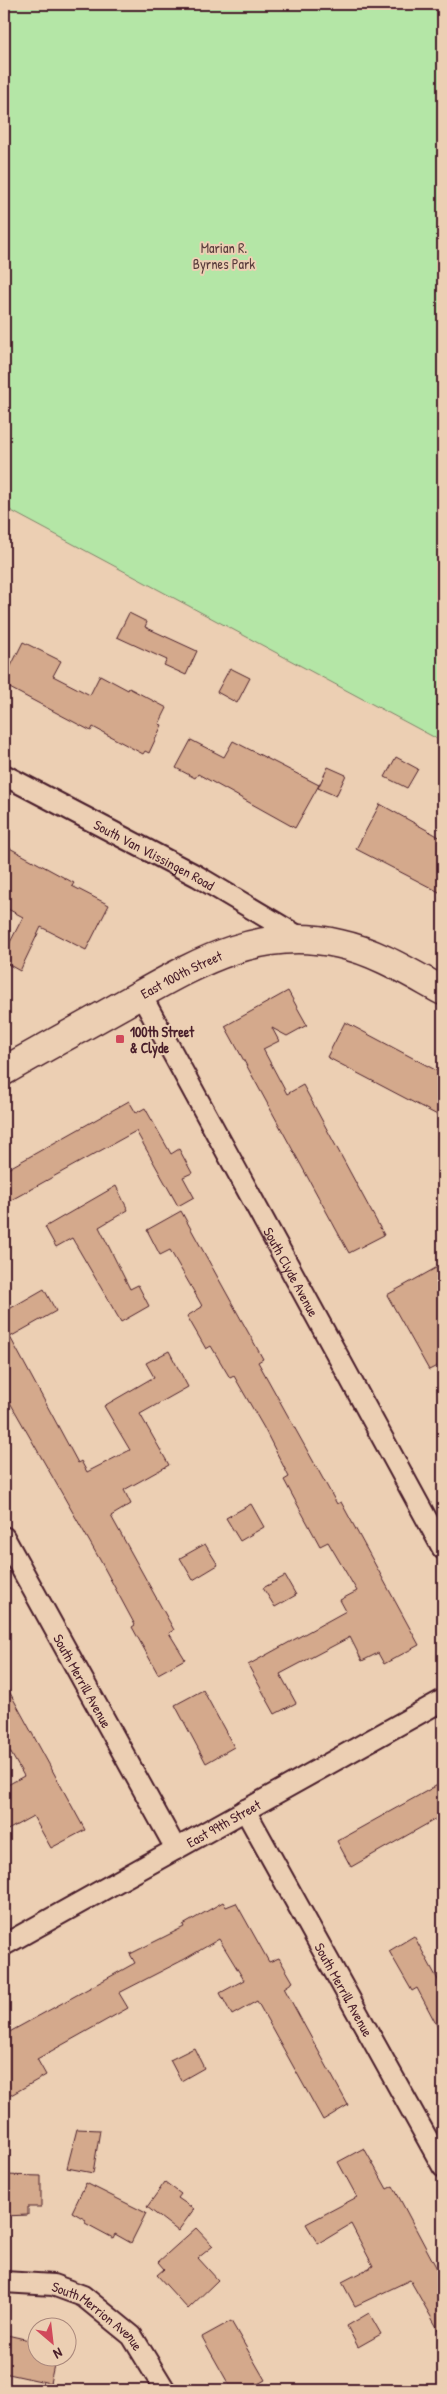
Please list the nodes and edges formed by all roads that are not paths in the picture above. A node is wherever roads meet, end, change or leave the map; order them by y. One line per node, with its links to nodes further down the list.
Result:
1 (4, 775): 2 (street, South Van Vlissingen Road)
2 (303, 938): 3 (main road, East 100th Street); 4 (main road, East 100th Street)
3 (443, 991)
4 (141, 995): 5 (main road, East 100th Street); 7 (street, South Clyde Avenue)
5 (4, 1071)
6 (4, 1537): 10 (street, South Merrill Avenue)
7 (443, 1549)
8 (443, 1700): 9 (street, East 99th Street)
9 (246, 1810): 10 (street, East 99th Street); 12 (street, South Merrill Avenue)
10 (176, 1849): 11 (street, East 99th Street)
11 (4, 1945)
12 (443, 2167)
13 (4, 2282): 14 (street, South Merrion Avenue)
14 (165, 2390)

